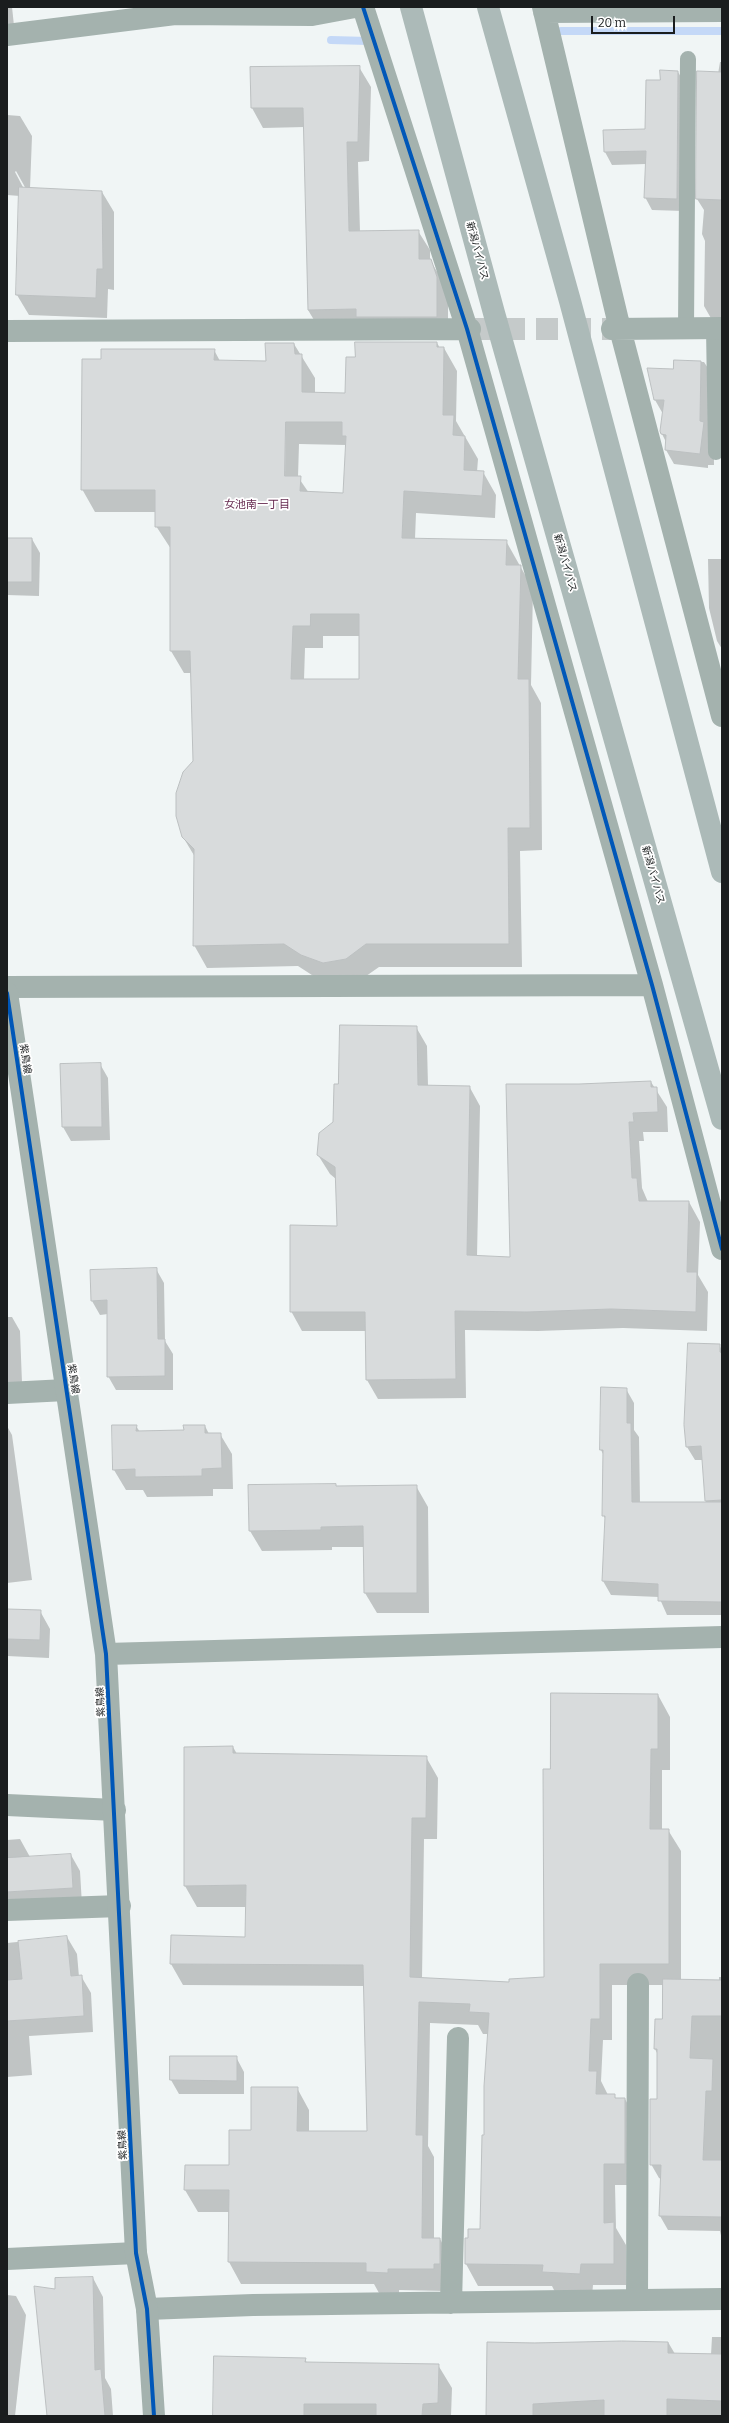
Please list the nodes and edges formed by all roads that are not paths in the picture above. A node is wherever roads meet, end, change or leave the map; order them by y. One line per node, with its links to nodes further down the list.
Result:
1 (355, 7): 9 (street)
2 (364, 7): 14 (street)
3 (411, 7): 23 (highway, 新潟バイパス)
4 (488, 7): 11 (highway)
5 (498, 7): 11 (highway)
6 (543, 10): 7 (street); 15 (street)
7 (596, 10): 8 (street)
8 (722, 11)
9 (7, 35)
10 (688, 59): 12 (lane)
11 (525, 144): 19 (highway)
12 (686, 328): 13 (street); 15 (street)
13 (718, 328): 17 (lane)
14 (468, 329): 16 (street); 20 (street)
15 (616, 329): 18 (street)
16 (7, 331)
17 (716, 452)
18 (722, 716)
19 (722, 872)
20 (652, 985): 21 (street); 24 (street)
21 (7, 987)
22 (7, 992): 25 (street, 紫鳥線)
23 (722, 1119)
24 (722, 1249)
25 (66, 1390): 26 (street); 28 (street, 紫鳥線)
26 (7, 1393)
27 (722, 1637): 28 (street)
28 (106, 1654): 30 (street, 紫鳥線)
29 (7, 1805): 30 (street)
30 (115, 1810): 31 (street, 紫鳥線)
31 (120, 1906): 32 (street); 35 (street, 紫鳥線)
32 (7, 1910)
33 (638, 1984): 38 (street)
34 (458, 2038): 39 (street)
35 (136, 2252): 36 (street); 40 (street, 紫鳥線)
36 (7, 2259)
37 (722, 2299): 38 (street)
38 (637, 2300): 39 (street)
39 (451, 2303): 40 (street)
40 (147, 2309): 41 (street, 紫鳥線)
41 (154, 2416)

